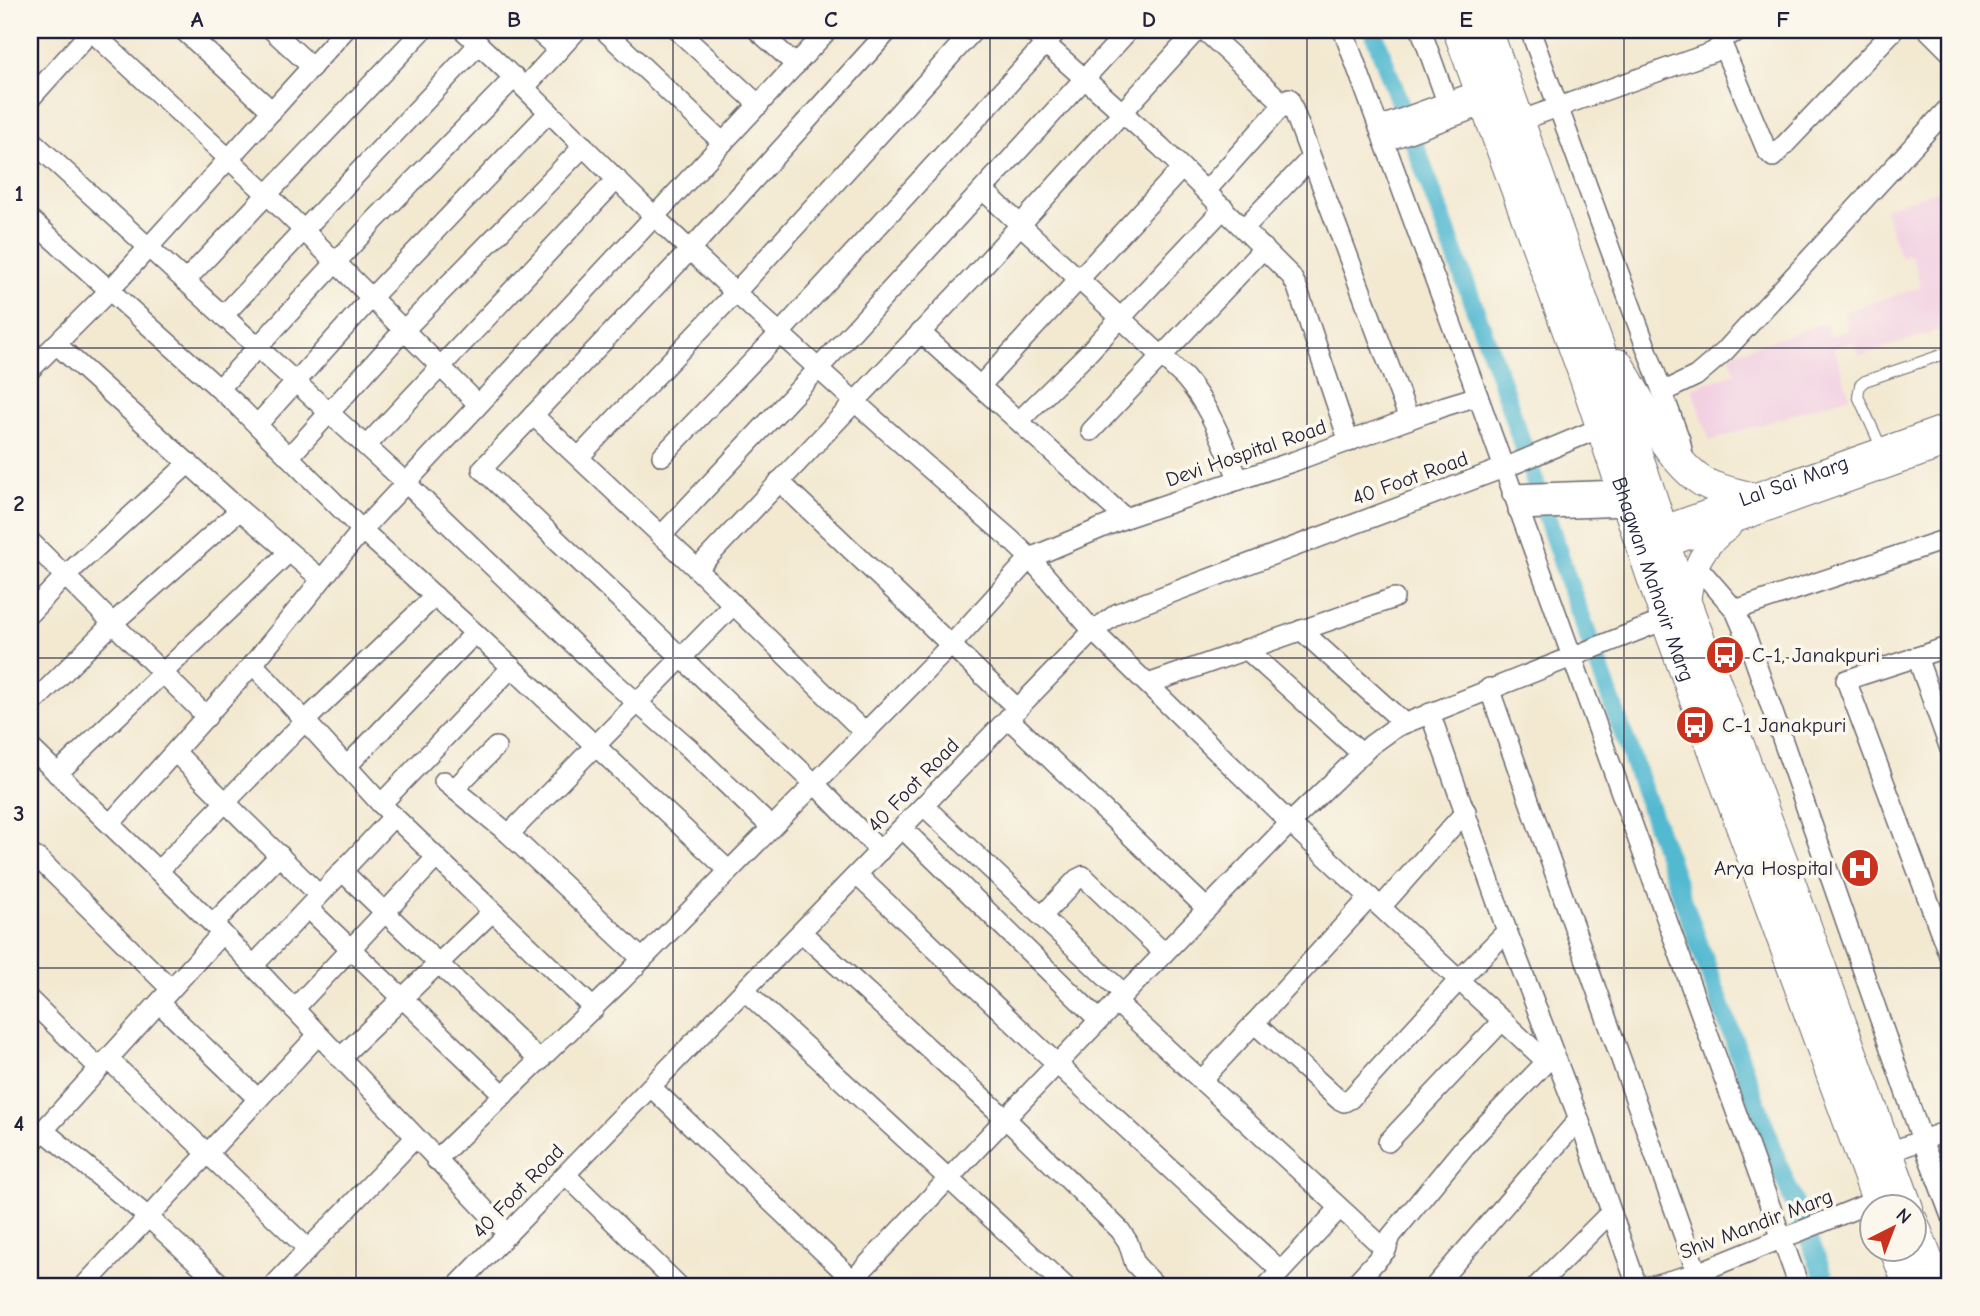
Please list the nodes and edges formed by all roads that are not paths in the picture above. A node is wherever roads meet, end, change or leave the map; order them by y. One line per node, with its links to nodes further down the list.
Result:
1 (91, 30): 35 (street); 51 (street)
2 (183, 30): 42 (street)
3 (272, 30): 32 (street)
4 (345, 30): 32 (street)
5 (423, 30): 56 (street)
6 (463, 30): 28 (street)
7 (536, 30): 29 (street)
8 (577, 30): 29 (street)
9 (604, 30): 48 (street)
10 (677, 30): 38 (street)
11 (757, 30): 31 (street)
12 (828, 30): 31 (street)
13 (889, 30): 65 (street)
14 (974, 30): 70 (street)
15 (1030, 30): 27 (street)
16 (1129, 30): 33 (street)
17 (1197, 30): 44 (street)
18 (1204, 30): 37 (street)
19 (1343, 30): 46 (street)
20 (1421, 30): 41 (street)
21 (1458, 30): 36 (main road, Bhagwan Mahavir Marg)
22 (1487, 30): 45 (main road, Bhagwan Mahavir Marg)
23 (1530, 30): 40 (street)
24 (1894, 30): 26 (street)
25 (1928, 30): 30 (street)
26 (1728, 35): 40 (street)
27 (1051, 36): 33 (street); 77 (street)
28 (479, 44): 34 (street); 62 (street)
29 (559, 50): 34 (street)
30 (1950, 52)
31 (796, 65): 38 (street)
32 (312, 67): 42 (street)
33 (1085, 79): 44 (street); 54 (street)
34 (520, 82): 43 (street); 66 (street)
35 (32, 91)
36 (1482, 98): 41 (street); 99 (main road, Bhagwan Mahavir Marg)
37 (1284, 104): 50 (street); 55 (street)
38 (759, 105): 48 (street)
39 (1950, 106): 88 (street)
40 (1558, 107): 45 (street); 88 (street)
41 (1442, 110): 46 (street)
42 (272, 111): 51 (street)
43 (549, 112): 49 (street); 71 (street)
44 (1122, 112): 52 (street); 60 (street)
45 (1519, 121): 72 (main road, Bhagwan Mahavir Marg)
46 (1388, 132): 89 (street)
47 (30, 139): 63 (street)
48 (723, 143): 58 (street)
49 (584, 146): 53 (street); 75 (street)
50 (1311, 158): 61 (street); 94 (street)
51 (229, 159): 56 (street); 63 (street)
52 (1182, 167): 55 (street); 67 (street)
53 (617, 179): 58 (street); 82 (street)
54 (983, 190): 60 (street); 83 (street)
55 (1206, 191): 57 (street)
56 (267, 195): 62 (street); 68 (street)
57 (1224, 208): 61 (street); 74 (street)
58 (654, 217): 65 (street); 91 (street)
59 (30, 219): 69 (street)
60 (1020, 225): 67 (street); 76 (street)
61 (1244, 228): 64 (street)
62 (303, 231): 66 (street); 73 (street)
63 (149, 248): 68 (street); 69 (street)
64 (1264, 248): 81 (street); 100 (street)
65 (690, 250): 70 (street); 93 (street)
66 (337, 264): 71 (street); 79 (street)
67 (1080, 279): 74 (street); 86 (street)
68 (185, 281): 73 (street)
69 (109, 291): 78 (street); 87 (street)
70 (735, 293): 77 (street); 106 (street)
71 (371, 298): 75 (street); 85 (street)
72 (1587, 313): 108 (main road); 116 (main road, Bhagwan Mahavir Marg)
73 (223, 316): 79 (street)
74 (1121, 317): 81 (street); 95 (street)
75 (404, 330): 82 (street); 92 (street)
76 (920, 332): 86 (street); 90 (street)
77 (779, 334): 83 (street); 104 (street)
78 (56, 344): 84 (street); 107 (street)
79 (258, 348): 85 (street); 87 (street)
80 (1950, 352): 103 (lane)
81 (1162, 355): 98 (street); 109 (street)
82 (441, 367): 91 (street); 102 (street)
83 (818, 369): 90 (street); 118 (street)
84 (30, 370)
85 (295, 382): 92 (street); 96 (street)
86 (980, 386): 95 (street)
87 (219, 389): 96 (street)
88 (1663, 392): 108 (street)
89 (1478, 396): 94 (street, Devi Hospital Road); 112 (street)
90 (855, 402): 110 (street); 122 (street)
91 (478, 404): 111 (street)
92 (330, 414): 102 (street); 105 (street)
93 (533, 415): 106 (street); 142 (street)
94 (1409, 419): 100 (street, Devi Hospital Road)
95 (1019, 421): 115 (street)
96 (257, 425): 105 (street)
97 (1950, 425): 103 (street, Lal Sai Marg)
98 (1091, 431)
99 (1602, 434): 112 (street, 40 Foot Road); 116 (main road, Bhagwan Mahavir Marg)
100 (1349, 442): 109 (street, Devi Hospital Road)
101 (1950, 444): 113 (street, Lal Sai Marg)
102 (366, 446): 111 (street)
103 (1882, 449): 113 (street, Lal Sai Marg)
104 (662, 456)
105 (289, 457): 117 (street)
106 (579, 457): 118 (street)
107 (189, 463): 114 (street); 125 (street)
108 (1685, 468): 113 (main road)
109 (1239, 480): 115 (street, Devi Hospital Road)
110 (779, 481): 124 (street); 137 (street)
111 (405, 482): 117 (street); 148 (street)
112 (1516, 487): 116 (street); 135 (street, 40 Foot Road); 140 (street)
113 (1746, 507): 116 (street, Lal Sai Marg); 123 (street)
114 (240, 510): 121 (street); 133 (street)
115 (1125, 518): 122 (street, Devi Hospital Road)
116 (1642, 525): 131 (main road, Bhagwan Mahavir Marg)
117 (362, 530): 126 (street); 127 (street)
118 (661, 536): 124 (street)
119 (1950, 538): 130 (street)
120 (30, 541): 125 (street)
121 (289, 552): 126 (street); 145 (street)
122 (1030, 558): 135 (street); 137 (street)
123 (1696, 565): 130 (street); 131 (street)
124 (697, 569): 129 (street)
125 (65, 576): 132 (street); 133 (street)
126 (321, 579): 143 (street)
127 (435, 596): 136 (street); 153 (street)
128 (1394, 598): 134 (street)
129 (734, 604): 142 (street); 155 (street)
130 (1735, 610): 223 (street)
131 (1677, 613): 140 (street); 226 (main road, Bhagwan Mahavir Marg); 231 (main road, Bhagwan Mahavir Marg)
132 (30, 614)
133 (113, 623): 145 (street); 149 (street)
134 (1301, 630): 139 (street); 154 (street)
135 (1094, 631): 146 (street); 150 (street, 40 Foot Road)
136 (475, 632): 144 (street); 162 (street)
137 (952, 644): 150 (street); 155 (street)
138 (1950, 646): 141 (street)
139 (1246, 649): 146 (street); 161 (street)
140 (1578, 656): 147 (street); 239 (street)
141 (1917, 657): 159 (street); 193 (street)
142 (681, 658): 148 (street); 164 (street)
143 (253, 664): 152 (street); 153 (street)
144 (512, 667): 156 (street); 167 (street)
145 (162, 672): 152 (street); 163 (street)
146 (1148, 684): 169 (street)
147 (1489, 688): 151 (street); 245 (street)
148 (638, 703): 156 (street); 171 (street)
149 (30, 706)
150 (1013, 713): 166 (street, 40 Foot Road); 184 (street)
151 (1430, 713): 154 (street); 168 (street)
152 (206, 717): 160 (street)
153 (306, 720): 162 (street); 165 (street)
154 (1404, 723): 161 (street)
155 (864, 732): 164 (street)
156 (596, 746): 173 (street); 178 (street)
157 (30, 747): 163 (street)
158 (496, 747): 173 (street)
159 (1950, 749)
160 (176, 752): 165 (street); 170 (street)
161 (1362, 754): 169 (street)
162 (347, 766): 167 (street)
163 (57, 774): 170 (street)
164 (814, 783): 171 (street); 174 (street)
165 (226, 801): 176 (street); 179 (street)
166 (924, 806): 172 (street, 40 Foot Road); 187 (street)
167 (387, 810): 177 (street); 180 (street)
168 (1466, 811): 183 (street); 189 (street)
169 (1290, 823): 183 (street); 184 (street)
170 (110, 824): 179 (street)
171 (771, 827): 178 (street)
172 (902, 828): 174 (street, 40 Foot Road); 205 (street)
173 (509, 834): 194 (street)
174 (880, 850): 181 (street, 40 Foot Road)
175 (30, 854): 199 (street)
176 (280, 855): 182 (street); 188 (street)
177 (436, 858): 185 (street); 186 (street)
178 (728, 870): 194 (street)
179 (158, 871): 188 (street)
180 (342, 871): 182 (street); 185 (street)
181 (857, 875): 190 (street, 40 Foot Road); 213 (street)
182 (313, 902): 191 (street); 196 (street)
183 (1376, 902): 197 (street); 207 (street)
184 (1207, 909): 192 (street)
185 (386, 912): 191 (street); 195 (street)
186 (492, 912): 195 (street); 204 (street)
187 (1042, 916): 192 (street); 201 (street)
188 (218, 928): 196 (street); 199 (street)
189 (1507, 931): 197 (street); 210 (street)
190 (801, 932): 198 (street, 40 Foot Road); 218 (street)
191 (351, 948): 200 (street); 203 (street)
192 (1164, 953): 201 (street)
193 (1950, 958)
194 (642, 959): 204 (street)
195 (439, 963): 200 (street); 211 (street)
196 (253, 966): 203 (street)
197 (1459, 979): 206 (street); 207 (street)
198 (745, 991): 215 (street, 40 Foot Road); 230 (street)
199 (165, 996): 212 (street); 217 (street)
200 (403, 997): 209 (street); 216 (street)
201 (1120, 998): 205 (street); 214 (street)
202 (30, 1000): 212 (street)
203 (294, 1009): 208 (street)
204 (594, 1009): 211 (street)
205 (1099, 1020): 213 (street)
206 (1503, 1020): 210 (street); 224 (street)
207 (1254, 1023): 214 (street)
208 (318, 1035): 209 (street); 217 (street)
209 (340, 1058): 222 (street)
210 (1550, 1058): 219 (street); 241 (street)
211 (540, 1061): 216 (street)
212 (104, 1063): 220 (street); 227 (street)
213 (1057, 1064): 218 (street); 244 (street)
214 (1201, 1081): 233 (street)
215 (651, 1087): 229 (street, 40 Foot Road); 247 (street)
216 (504, 1095): 228 (street)
217 (258, 1100): 227 (street)
218 (1005, 1118): 230 (street); 253 (street)
219 (1579, 1119): 235 (street); 256 (street)
220 (43, 1130): 225 (street); 237 (street)
221 (1950, 1130): 223 (street)
222 (415, 1138): 228 (street); 240 (street)
223 (1922, 1140): 226 (street); 236 (street)
224 (1388, 1142)
225 (30, 1145)
226 (1887, 1153): 232 (main road, Bhagwan Mahavir Marg)
227 (209, 1154): 237 (street); 240 (street)
228 (436, 1160): 238 (street)
229 (566, 1175): 238 (street, 40 Foot Road); 251 (street)
230 (949, 1178): 247 (street); 252 (street)
231 (1875, 1194)
232 (1903, 1194)
233 (1339, 1209): 241 (street); 244 (street)
234 (1857, 1211): 239 (street, Shiv Mandir Marg)
235 (1611, 1212): 257 (street); 258 (street)
236 (1950, 1214)
237 (149, 1218): 246 (street); 248 (street)
238 (508, 1234): 250 (street, 40 Foot Road)
239 (1787, 1237): 245 (street, Shiv Mandir Marg); 260 (street)
240 (307, 1248): 249 (street)
241 (1385, 1250): 255 (street)
242 (1927, 1258): 262 (main road)
243 (1900, 1264): 261 (main road)
244 (1281, 1271): 254 (street)
245 (1697, 1273): 259 (street, Shiv Mandir Marg)
246 (214, 1284)
247 (853, 1284)
248 (84, 1286)
249 (273, 1286)
250 (457, 1286)
251 (679, 1286)
252 (1065, 1286)
253 (1156, 1286)
254 (1267, 1286)
255 (1353, 1286)
256 (1435, 1286)
257 (1537, 1286)
258 (1637, 1286)
259 (1650, 1286)
260 (1799, 1286)
261 (1909, 1286)
262 (1938, 1286)

